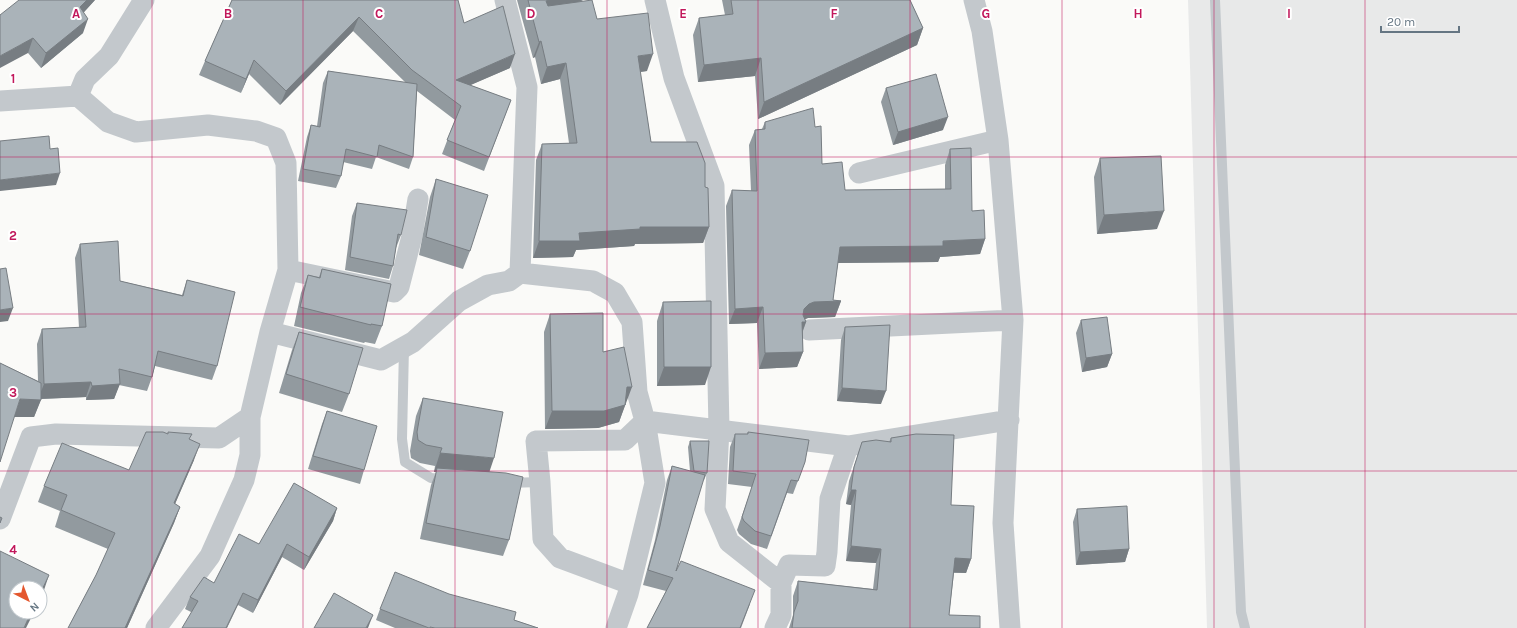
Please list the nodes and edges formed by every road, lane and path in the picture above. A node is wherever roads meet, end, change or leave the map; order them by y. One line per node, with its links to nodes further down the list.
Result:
1 (144, 0): 6 (street)
2 (505, 0): 12 (street)
3 (656, 0): 20 (street)
4 (974, 0): 8 (street)
5 (1215, 0): 32 (lane)
6 (78, 96): 7 (street); 11 (street)
7 (0, 101)
8 (998, 140): 9 (street); 13 (street)
9 (859, 173)
10 (418, 200): 11 (street)
11 (288, 270): 15 (street)
12 (520, 273): 16 (street); 19 (street)
13 (1013, 320): 14 (street); 18 (street)
14 (809, 330)
15 (270, 332): 16 (street); 17 (street)
16 (404, 347): 22 (lane)
17 (250, 417): 25 (street); 28 (street)
18 (1009, 420): 21 (street); 31 (street)
19 (645, 421): 20 (street); 23 (street); 27 (street)
20 (719, 429): 21 (street); 26 (street)
21 (848, 446): 26 (street)
22 (455, 480)
23 (540, 482): 24 (lane); 27 (street)
24 (494, 483)
25 (0, 519)
26 (781, 583): 30 (street)
27 (630, 584): 29 (street)
28 (156, 628)
29 (616, 628)
30 (775, 628)
31 (1010, 628)
32 (1245, 628)

